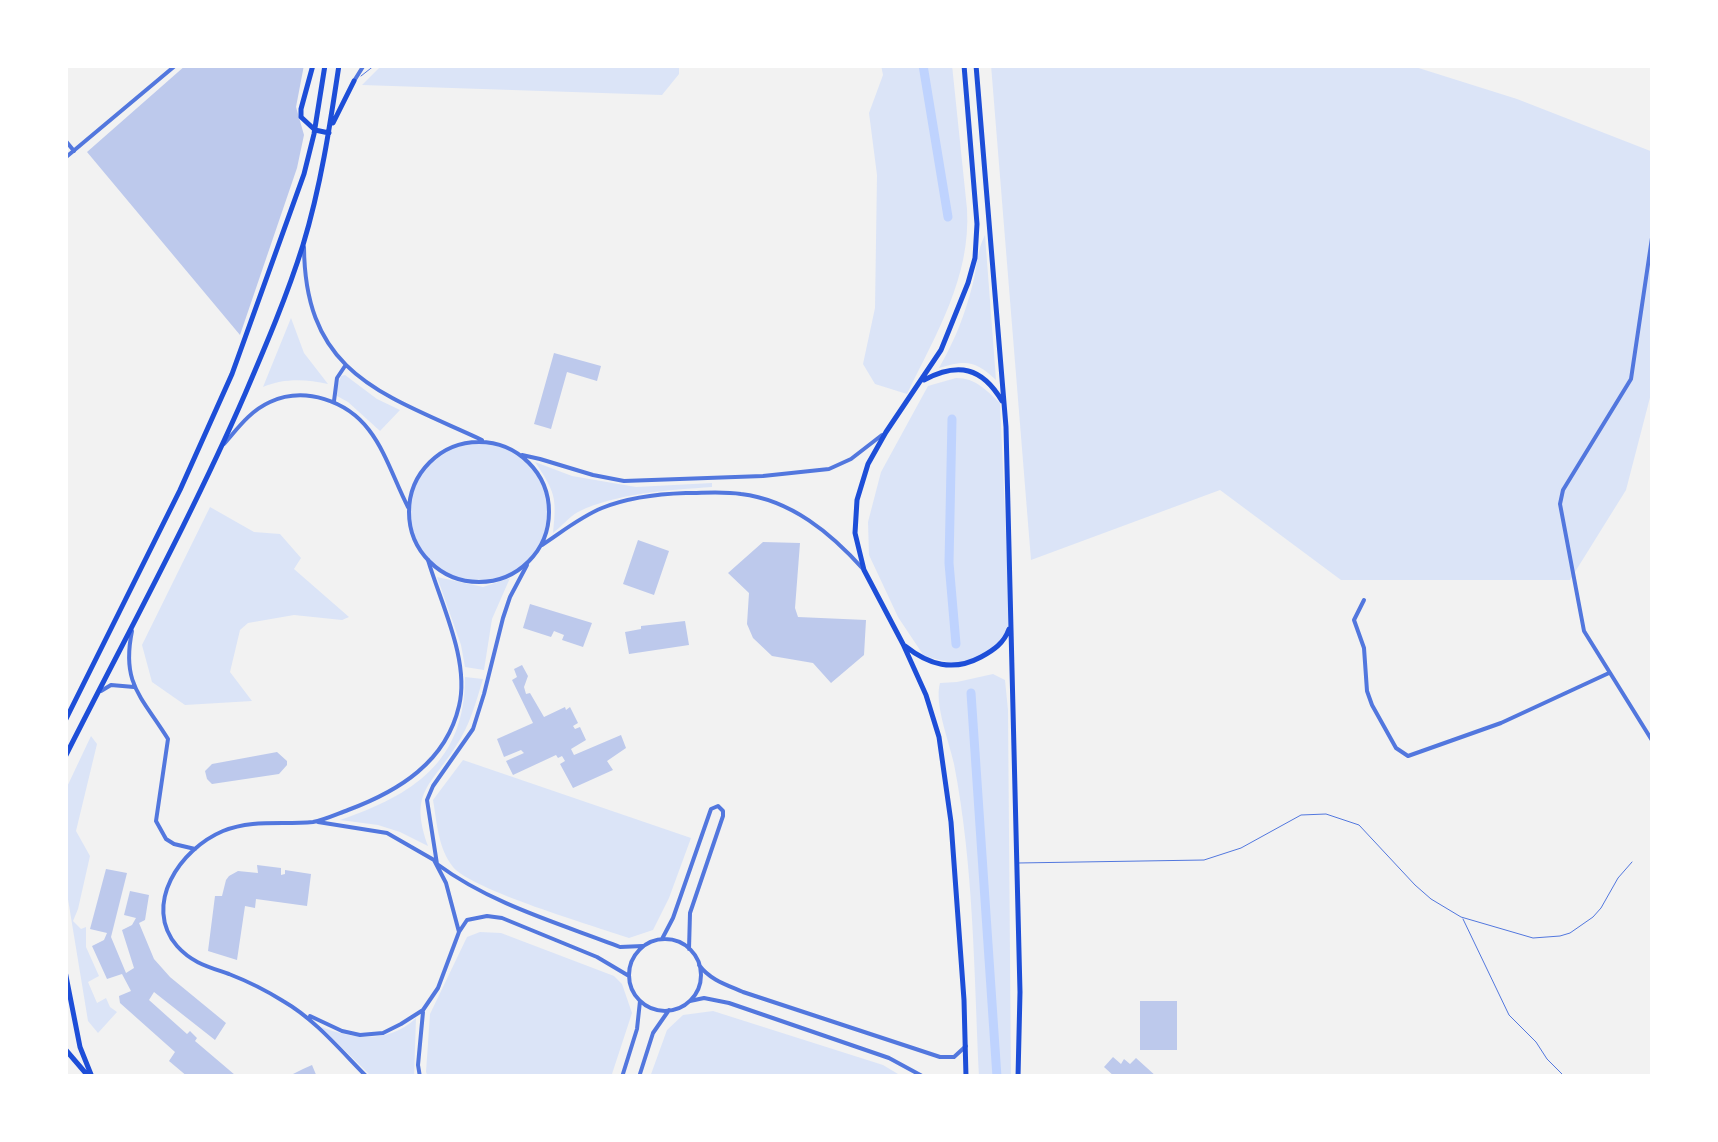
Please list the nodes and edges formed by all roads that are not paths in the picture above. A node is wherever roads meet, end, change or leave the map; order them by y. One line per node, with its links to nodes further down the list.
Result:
1 (176, 65): 13 (street)
2 (313, 65): 10 (main road)
3 (325, 65): 10 (main road)
4 (339, 65): 11 (main road)
5 (364, 65): 9 (street)
6 (375, 65): 9 (lane)
7 (964, 65): 18 (main road)
8 (976, 65): 20 (main road)
9 (354, 81): 11 (main road)
10 (314, 130): 11 (main road); 37 (main road)
11 (329, 131): 16 (main road)
12 (65, 140): 13 (street)
13 (74, 151): 14 (street)
14 (65, 158)
15 (1653, 230): 34 (street)
16 (304, 243): 17 (street); 23 (main road)
17 (345, 366): 19 (street); 22 (street)
18 (920, 382): 20 (main road); 21 (main road)
19 (334, 402): 23 (street); 25 (street)
20 (1004, 404): 31 (main road)
21 (886, 432): 24 (street); 29 (main road)
22 (486, 442): 24 (street); 25 (street)
23 (221, 448): 32 (main road)
24 (520, 455): 26 (street)
25 (409, 510): 27 (street)
26 (542, 545): 28 (street); 29 (street)
27 (428, 560): 28 (street); 40 (street)
28 (526, 565): 44 (street)
29 (864, 570): 33 (main road)
30 (1364, 600): 34 (street)
31 (1011, 624): 33 (main road); 43 (main road)
32 (133, 626): 35 (street); 36 (main road)
33 (903, 644): 58 (main road)
34 (1609, 673): 38 (street)
35 (134, 687): 36 (street); 41 (street)
36 (97, 694): 39 (main road)
37 (66, 716)
38 (1653, 742)
39 (65, 757)
40 (315, 822): 41 (street); 44 (street)
41 (195, 850): 57 (street)
42 (1632, 862): 45 (lane)
43 (1015, 863): 45 (lane); 67 (main road)
44 (436, 864): 46 (street); 48 (street)
45 (1461, 916): 68 (lane)
46 (459, 932): 52 (street); 55 (street)
47 (662, 939): 48 (street); 49 (street); 49 (street)
48 (642, 946): 52 (street)
49 (689, 948): 50 (street)
50 (699, 965): 53 (street); 58 (street)
51 (65, 970): 60 (main road)
52 (629, 976): 54 (street)
53 (690, 1000): 56 (street); 65 (street)
54 (640, 1001): 56 (street); 63 (street)
55 (423, 1010): 57 (street); 62 (street)
56 (669, 1010): 64 (street)
57 (305, 1015): 61 (street)
58 (966, 1046): 66 (main road)
59 (65, 1048): 60 (main road)
60 (90, 1077)
61 (367, 1077)
62 (420, 1077)
63 (622, 1077)
64 (639, 1077)
65 (924, 1077)
66 (966, 1077)
67 (1018, 1077)
68 (1565, 1077)

